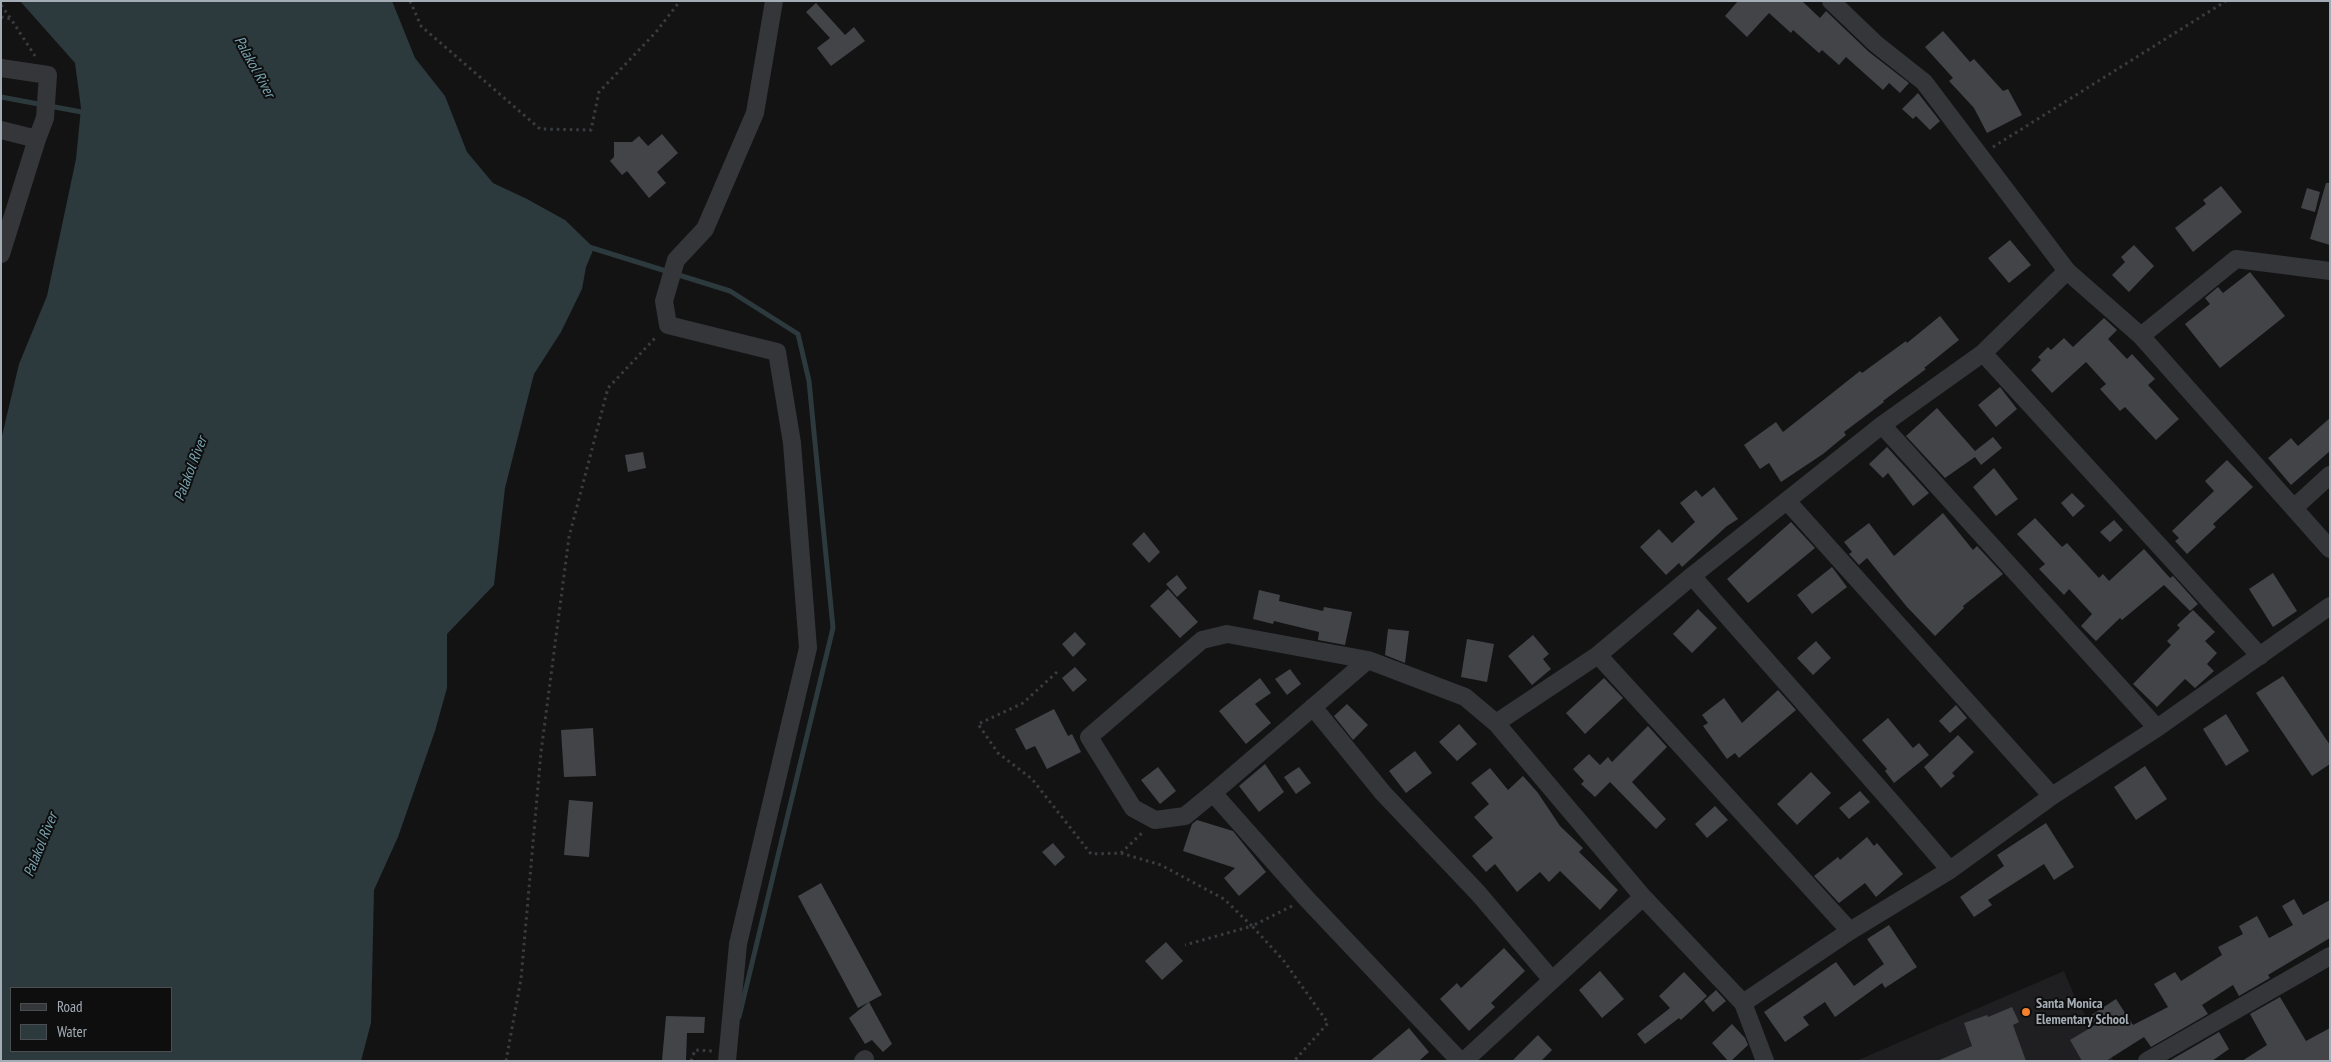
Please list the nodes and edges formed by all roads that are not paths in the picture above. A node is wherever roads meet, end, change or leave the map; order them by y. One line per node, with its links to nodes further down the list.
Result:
1 (774, 1): 32 (street)
2 (1831, 1): 8 (street)
3 (1, 68): 4 (street)
4 (42, 127): 5 (street); 6 (street)
5 (1, 130)
6 (1, 254)
7 (2330, 270): 9 (street)
8 (2067, 271): 9 (street); 10 (street)
9 (2141, 336): 14 (street)
10 (1983, 353): 11 (street); 19 (street)
11 (1882, 425): 13 (street); 23 (street)
12 (2330, 475): 14 (street)
13 (1787, 501): 16 (street); 25 (street)
14 (2295, 507): 15 (street)
15 (2330, 549)
16 (1692, 576): 18 (street); 26 (street)
17 (2330, 606): 19 (street)
18 (1598, 655): 22 (street); 28 (street)
19 (2260, 656): 23 (street)
20 (1368, 660): 21 (street); 22 (street); 24 (street)
21 (1313, 707): 24 (street); 30 (street)
22 (1496, 723): 27 (street)
23 (2157, 728): 25 (street)
24 (1213, 792): 33 (street)
25 (2052, 796): 26 (street)
26 (1950, 870): 28 (street)
27 (1643, 897): 30 (street); 31 (street)
28 (1850, 931): 31 (street)
29 (2330, 956): 35 (street)
30 (1552, 980): 33 (street)
31 (1743, 1003): 34 (street)
32 (727, 1057)
33 (1462, 1061)
34 (1765, 1061)
35 (2146, 1061)

